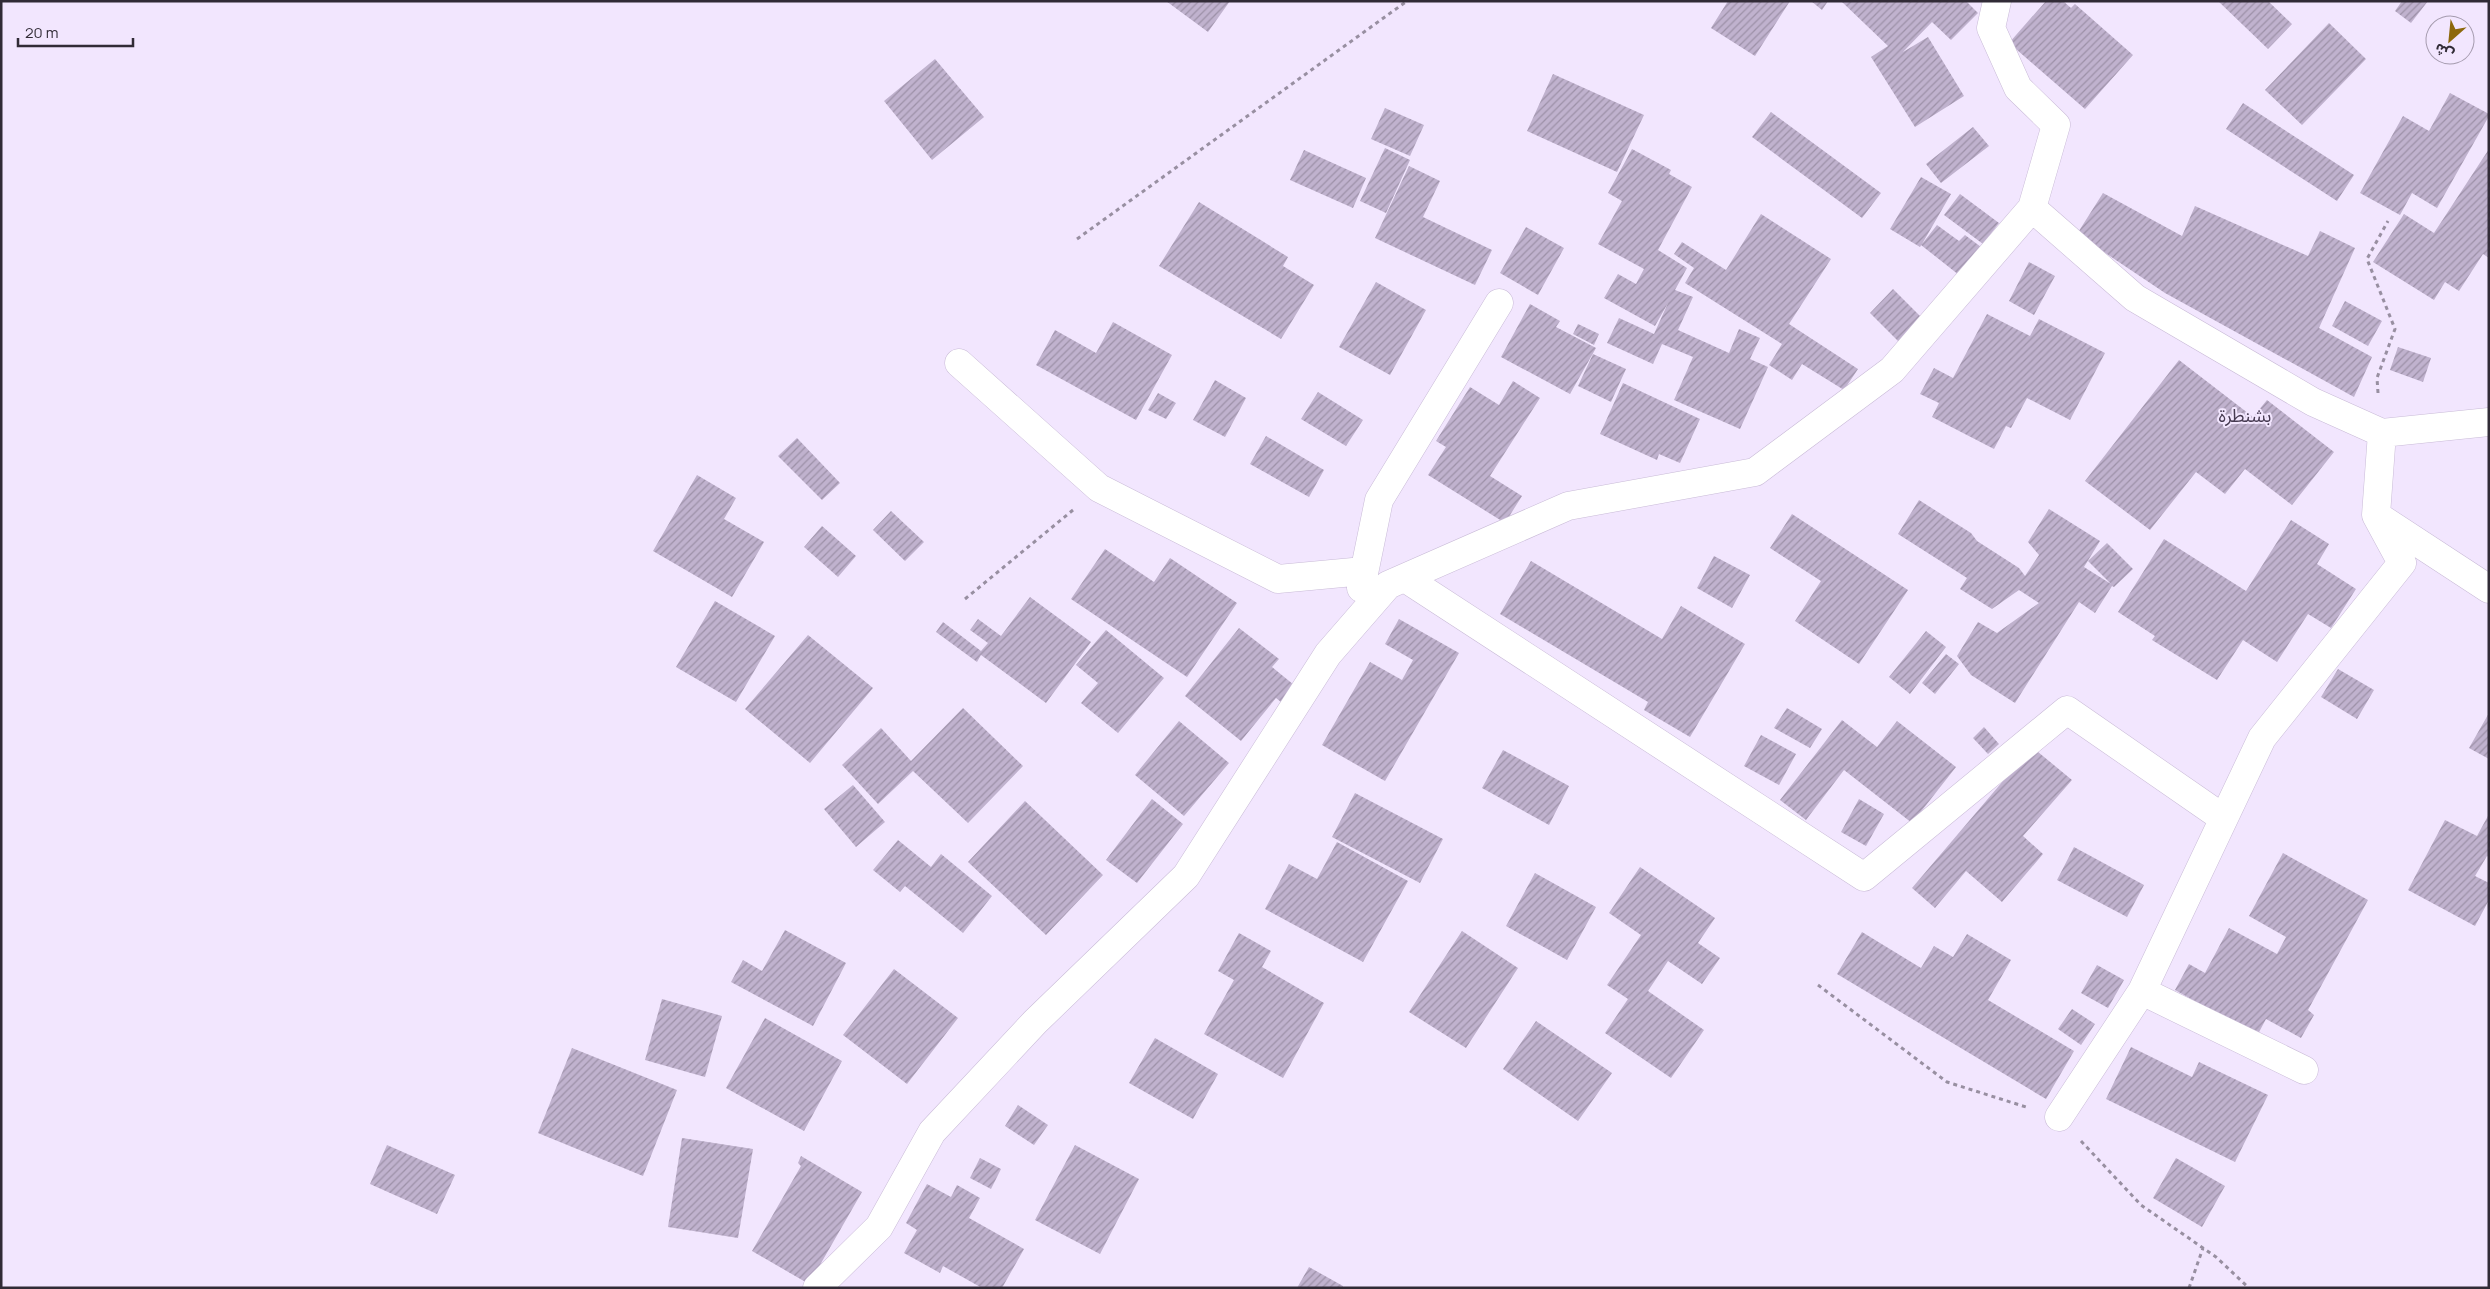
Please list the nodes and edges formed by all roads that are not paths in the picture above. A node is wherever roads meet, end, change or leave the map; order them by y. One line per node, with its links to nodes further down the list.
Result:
1 (1997, 1): 2 (street)
2 (2032, 208): 6 (street); 9 (street)
3 (1499, 303): 8 (street)
4 (959, 363): 8 (street)
5 (2489, 422): 6 (street)
6 (2382, 434): 7 (street)
7 (2376, 515): 10 (street); 12 (street)
8 (1364, 571): 11 (street)
9 (1405, 578): 11 (street); 12 (street)
10 (2489, 589)
11 (1357, 622): 16 (street)
12 (2223, 818): 13 (street)
13 (2142, 991): 14 (street); 15 (street)
14 (2304, 1070)
15 (2059, 1117)
16 (817, 1288)

